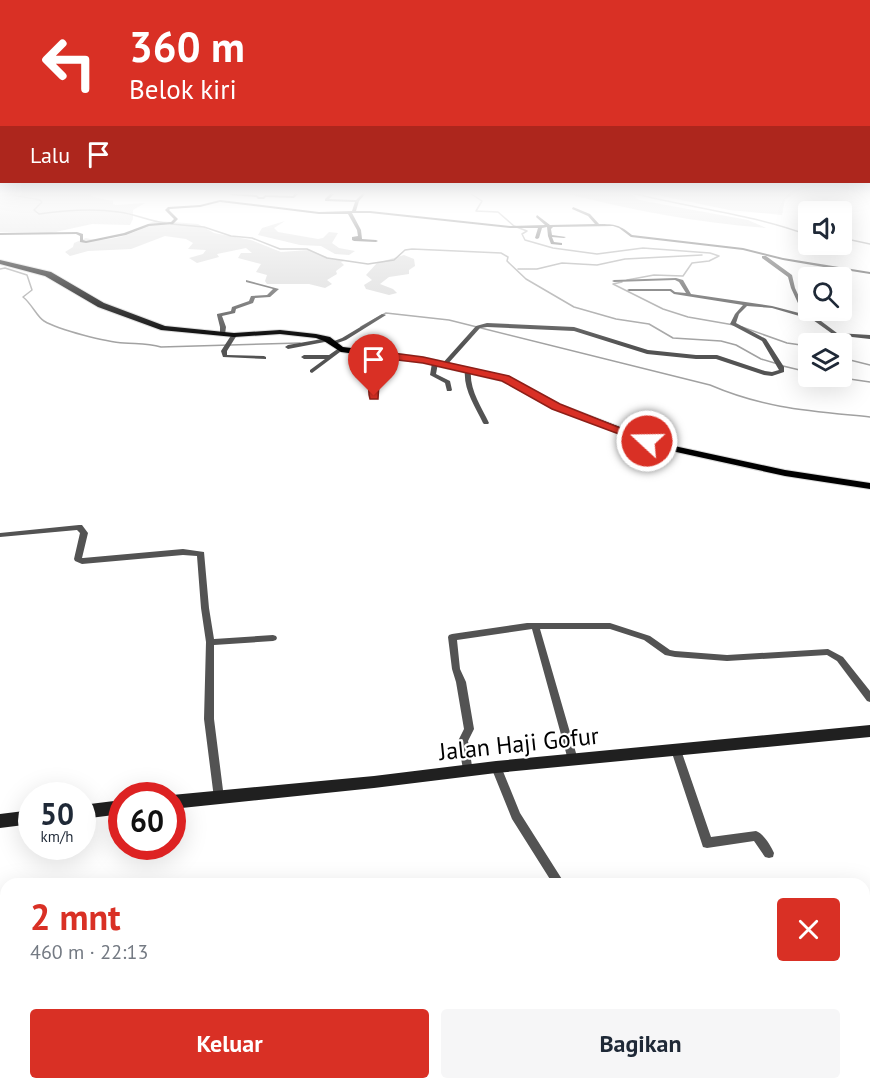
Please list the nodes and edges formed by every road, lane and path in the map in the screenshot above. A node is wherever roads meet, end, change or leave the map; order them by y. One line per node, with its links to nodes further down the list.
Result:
1 (698, 244): 2 (street)
2 (765, 256): 4 (street); 11 (street)
3 (0, 262): 16 (main road)
4 (827, 267)
5 (852, 271): 6 (street)
6 (870, 273)
7 (248, 281): 16 (street)
8 (614, 281): 10 (street)
9 (629, 290): 10 (street)
10 (689, 294): 12 (street)
11 (798, 299)
12 (746, 304): 13 (street); 26 (street)
13 (798, 314)
14 (384, 315): 19 (street)
15 (818, 321): 18 (street)
16 (222, 333): 17 (main road)
17 (234, 335): 19 (main road); 25 (street)
18 (870, 337)
19 (330, 342): 20 (street); 21 (main road)
20 (288, 347)
21 (341, 349): 22 (main road); 24 (street)
22 (385, 355): 26 (main road); 30 (street)
23 (304, 357): 24 (street)
24 (329, 357): 28 (street)
25 (264, 358)
26 (440, 364): 27 (main road); 29 (street)
27 (468, 370): 31 (street); 32 (main road)
28 (312, 371)
29 (449, 390)
30 (374, 396)
31 (486, 423)
32 (870, 486)
33 (0, 535): 36 (street)
34 (535, 626): 37 (street); 40 (street); 42 (street)
35 (273, 638): 36 (street)
36 (210, 642): 43 (street)
37 (870, 698)
38 (870, 731): 39 (street, Jalan Haji Gofur)
39 (676, 750): 40 (street, Jalan Haji Gofur); 47 (street)
40 (573, 760): 41 (street, Jalan Haji Gofur)
41 (496, 767): 42 (street, Jalan Haji Gofur); 48 (street)
42 (468, 772): 43 (street, Jalan Haji Gofur)
43 (219, 798): 44 (street, Jalan Haji Gofur)
44 (186, 801)
45 (18, 819): 46 (street)
46 (0, 821)
47 (769, 853)
48 (556, 878)

